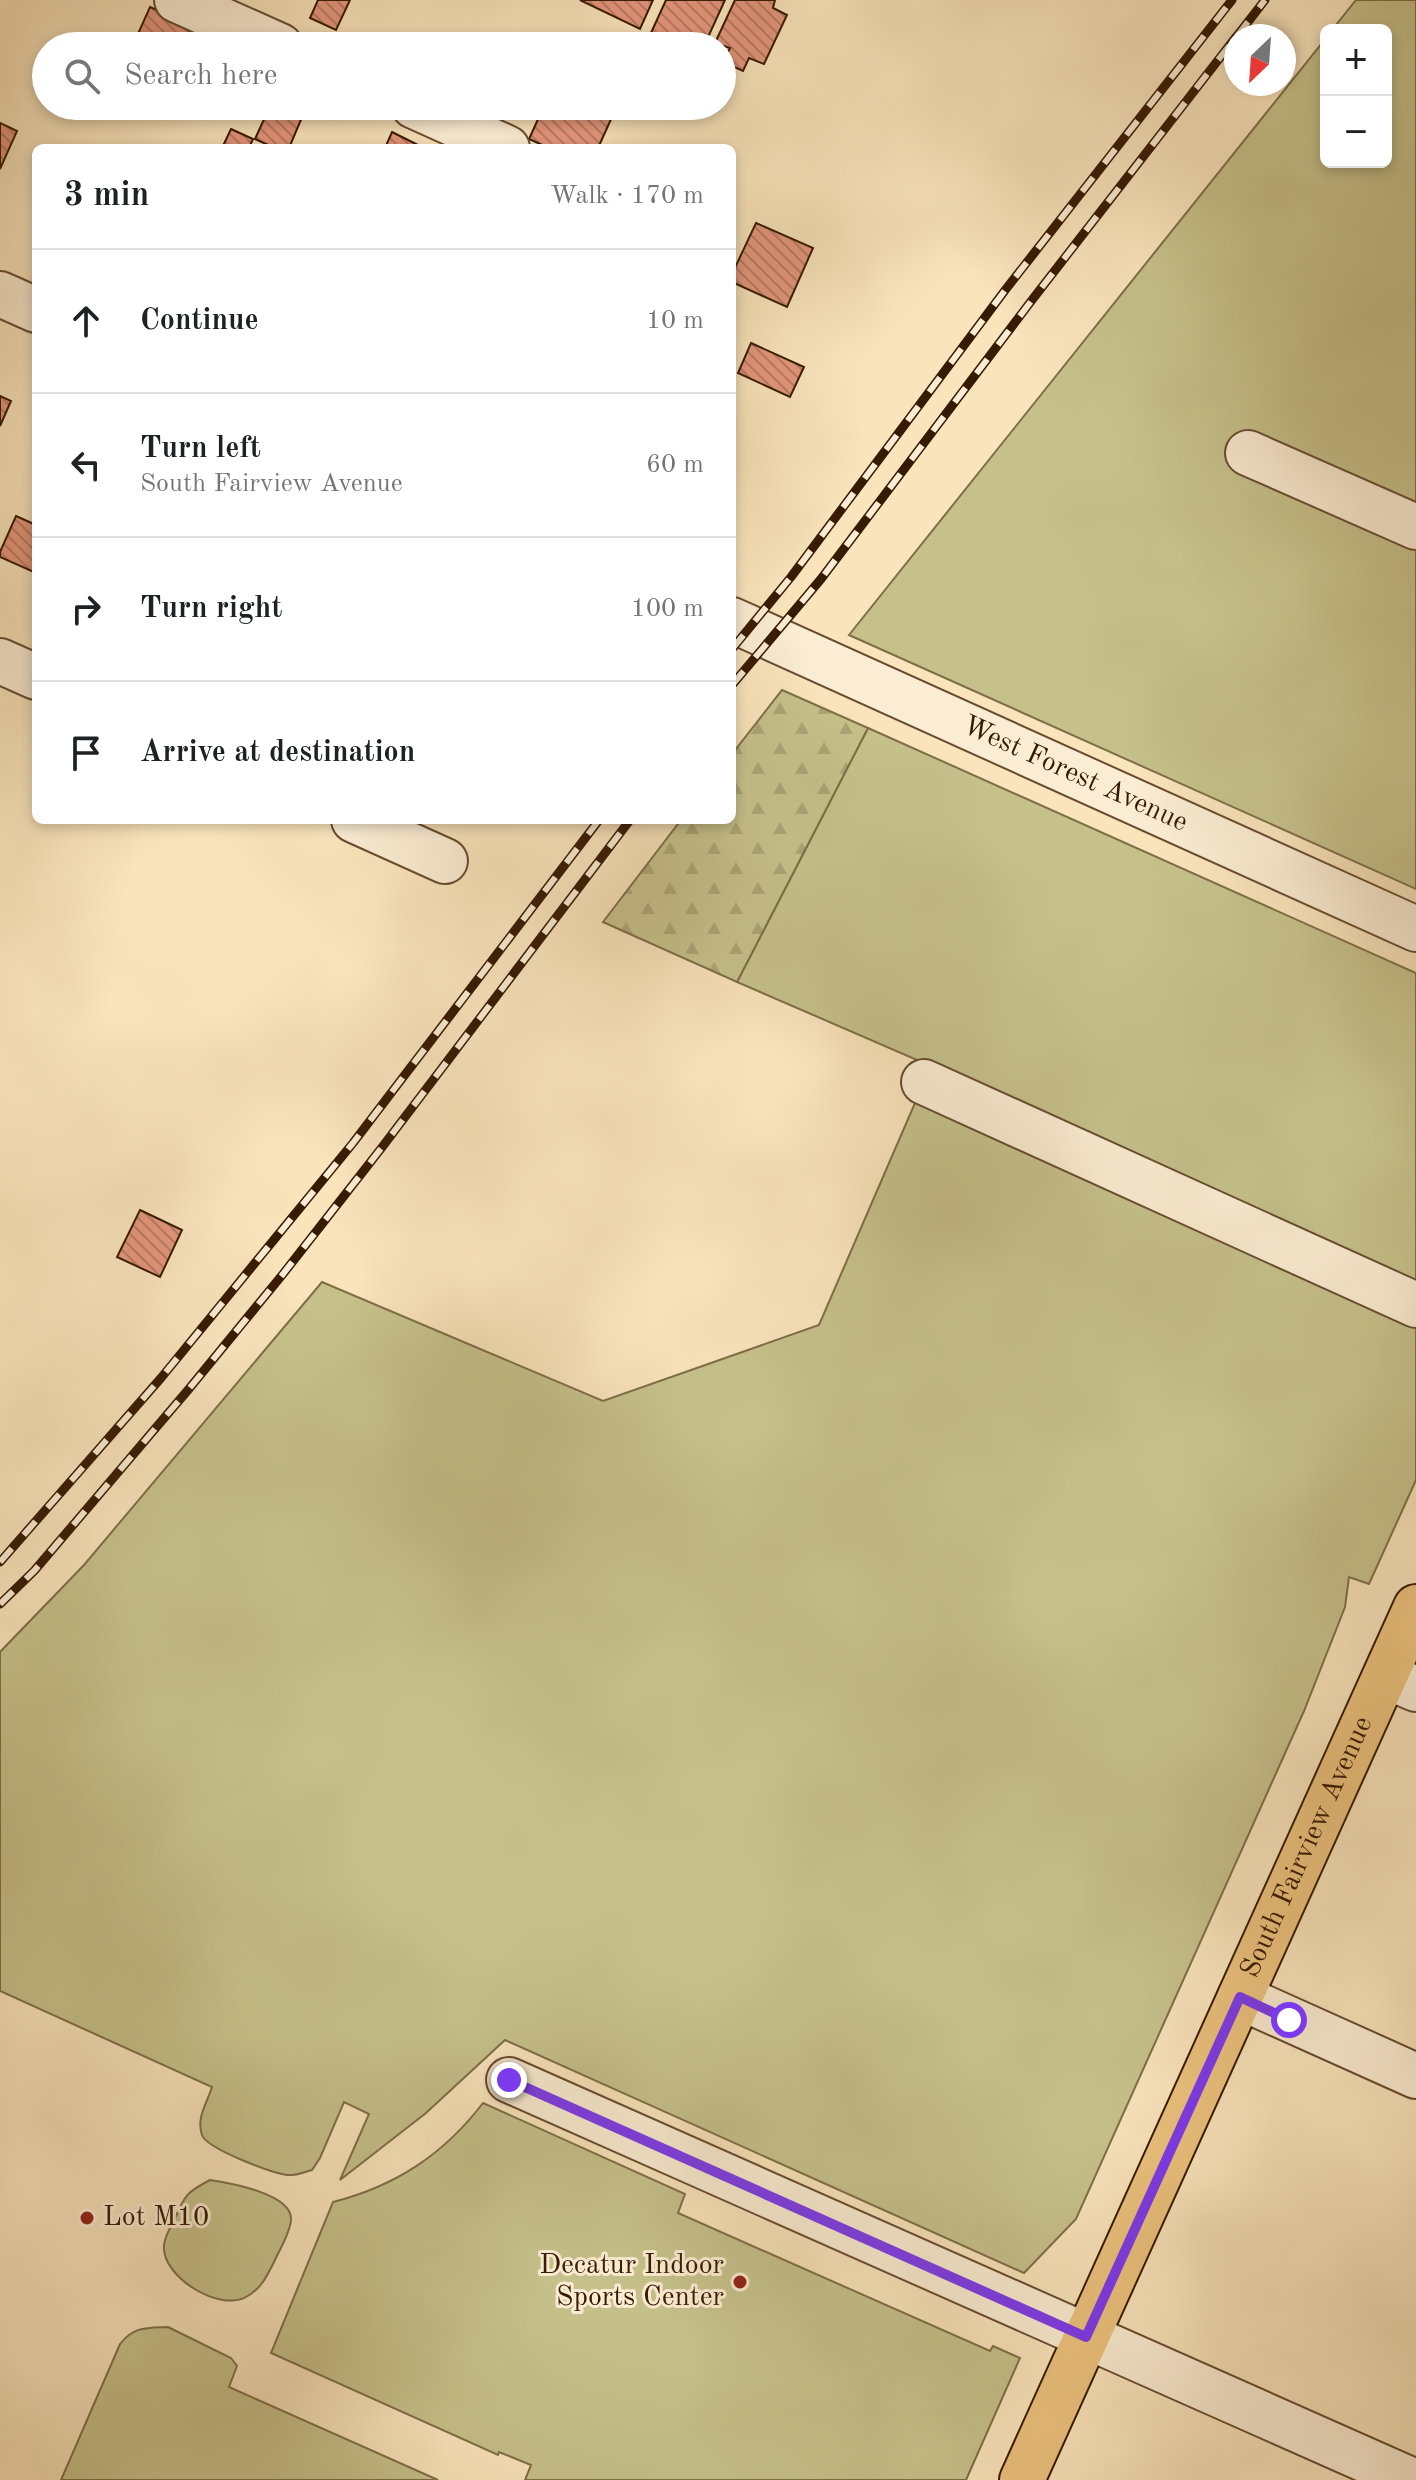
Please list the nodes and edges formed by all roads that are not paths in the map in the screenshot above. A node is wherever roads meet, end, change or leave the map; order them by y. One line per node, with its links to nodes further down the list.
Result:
1 (177, 0): 2 (street)
2 (249, 32)
3 (445, 120): 4 (street)
4 (498, 144)
5 (0, 294): 6 (street)
6 (32, 308)
7 (1248, 453): 8 (street)
8 (1416, 527)
9 (736, 622): 14 (street, West Forest Avenue)
10 (0, 661): 11 (street)
11 (32, 675)
12 (363, 824): 13 (street)
13 (445, 861)
14 (1416, 929)
15 (924, 1082): 16 (street)
16 (1416, 1305)
17 (1416, 1607): 18 (main road, South Fairview Avenue)
18 (1401, 1682): 19 (main road, South Fairview Avenue)
19 (1240, 1997): 20 (street); 22 (main road, South Fairview Avenue)
20 (1416, 2076)
21 (509, 2080): 22 (street)
22 (1086, 2337): 23 (main road, South Fairview Avenue); 24 (street)
23 (1022, 2480)
24 (1411, 2480)

